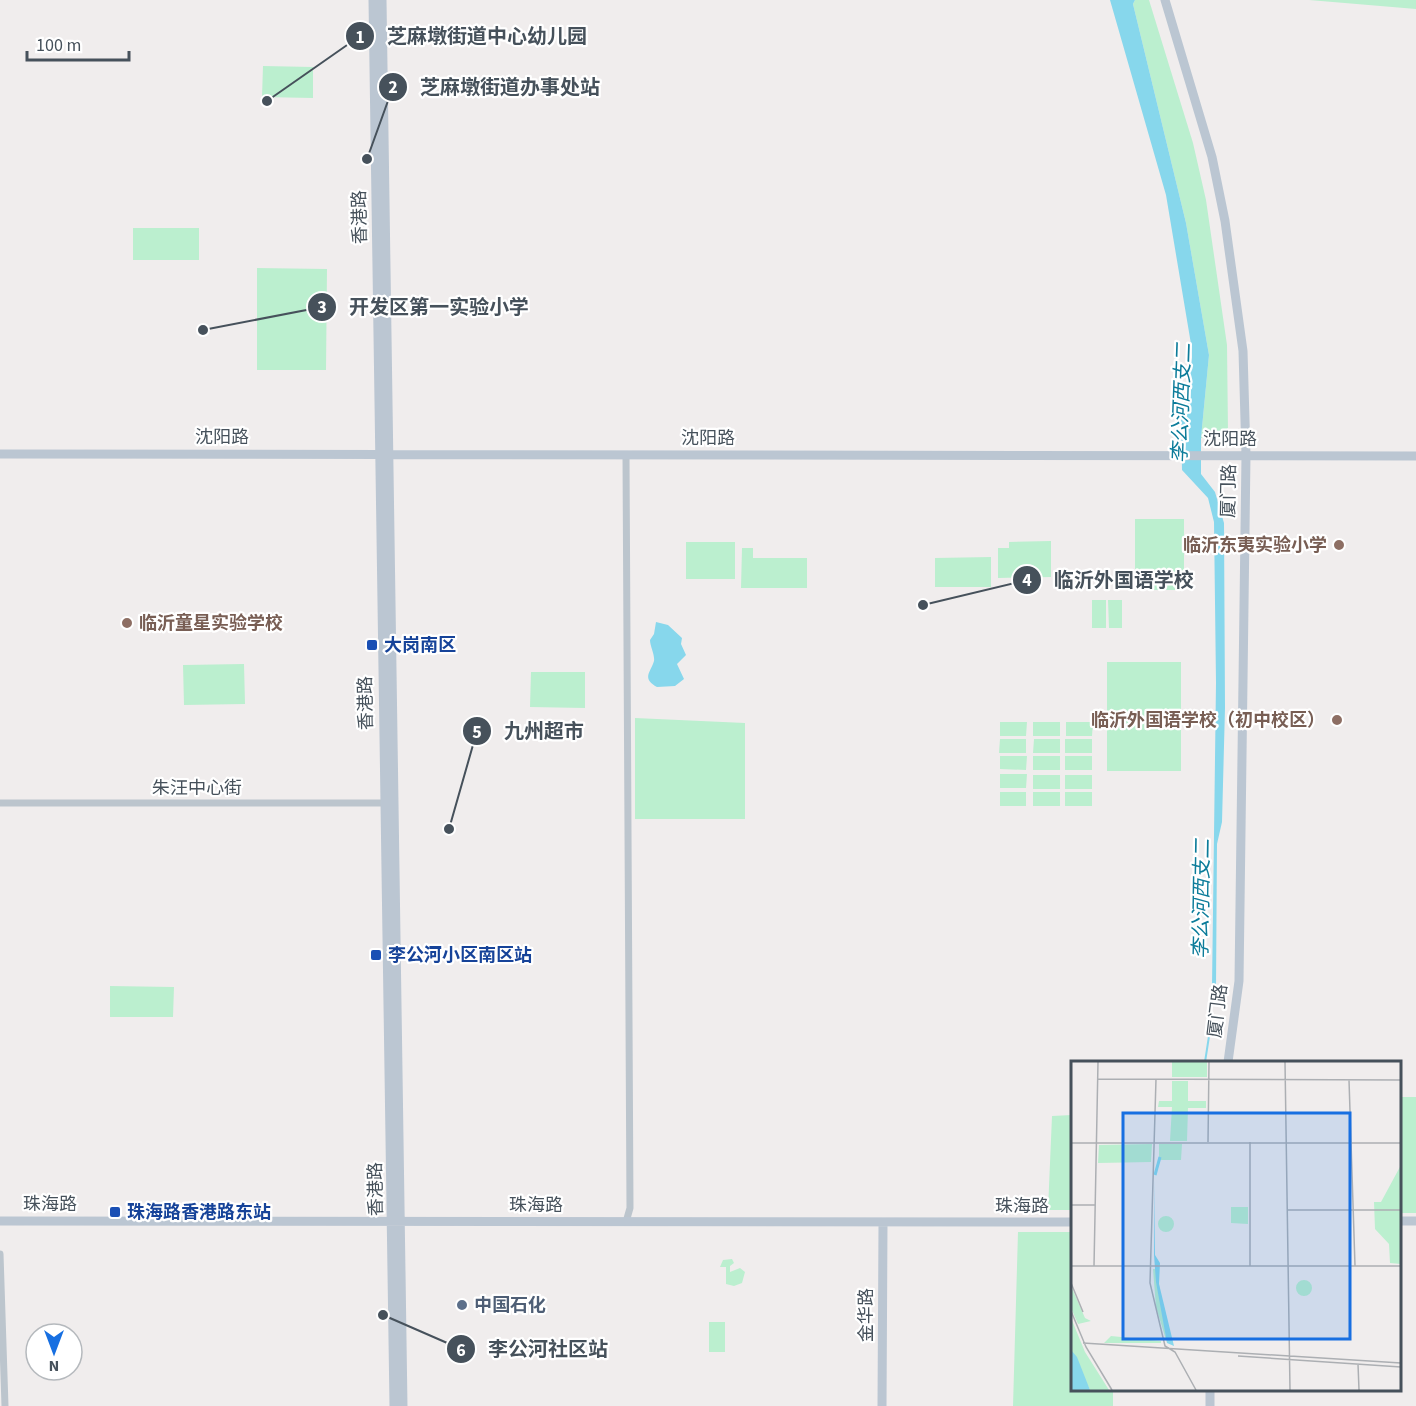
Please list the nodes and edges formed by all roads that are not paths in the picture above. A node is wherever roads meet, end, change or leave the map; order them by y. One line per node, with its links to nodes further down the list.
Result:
1 (373, 0): 5 (main road, 香港路)
2 (382, 0): 5 (main road, 香港路)
3 (1165, 0): 7 (main road, 厦门路)
4 (0, 454): 5 (main road, 沈阳路)
5 (384, 454): 6 (main road, 沈阳路); 10 (main road, 香港路)
6 (626, 455): 7 (main road, 沈阳路); 14 (street)
7 (1246, 455): 8 (main road, 沈阳路); 11 (main road, 厦门路)
8 (1416, 456)
9 (0, 803): 10 (street, 朱汪中心街)
10 (388, 803): 12 (main road, 香港路)
11 (1228, 1061)
12 (397, 1220): 13 (main road, 珠海路); 14 (main road, 珠海路); 19 (main road, 香港路); 20 (main road, 香港路)
13 (0, 1221)
14 (626, 1222): 16 (main road, 珠海路)
15 (1071, 1222): 16 (main road, 珠海路)
16 (883, 1224): 21 (main road, 金华路)
17 (0, 1254): 18 (street)
18 (5, 1406)
19 (394, 1406)
20 (403, 1406)
21 (882, 1406)

